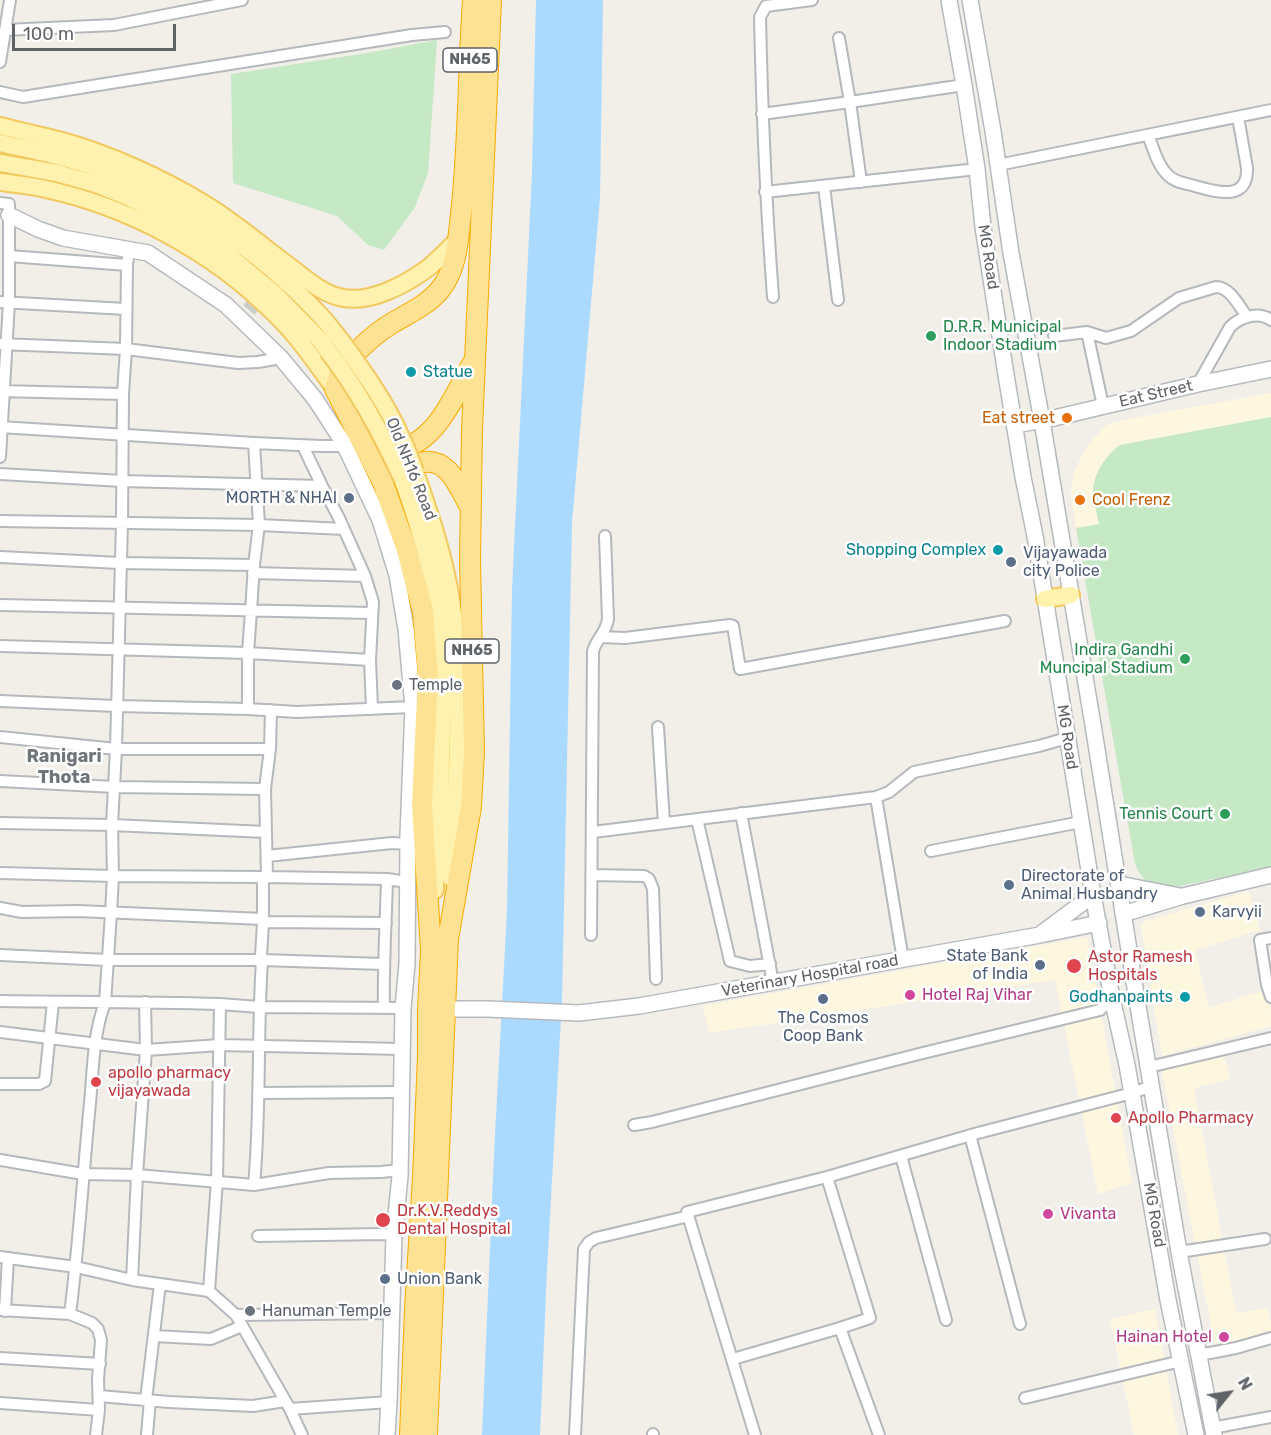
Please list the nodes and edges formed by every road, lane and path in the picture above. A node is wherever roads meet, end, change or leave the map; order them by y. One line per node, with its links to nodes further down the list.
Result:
1 (10, 0): 8 (street)
2 (242, 0): 8 (street)
3 (473, 0): 29 (highway, NH65)
4 (491, 0): 34 (highway, NH65)
5 (812, 0): 16 (street)
6 (949, 0): 12 (main road, MG Road)
7 (970, 0): 22 (main road, MG Road)
8 (5, 30): 11 (street)
9 (445, 32): 13 (street)
10 (839, 38): 14 (street)
11 (0, 62)
12 (964, 85): 14 (street); 23 (main road, MG Road)
13 (0, 92)
14 (850, 102): 16 (street); 24 (street)
15 (1271, 110): 17 (street)
16 (762, 114): 27 (street)
17 (1238, 117): 19 (street); 19 (street)
18 (0, 126): 29 (main road)
19 (1148, 135): 22 (street)
20 (0, 143): 44 (main road, Old NH16 Road)
21 (0, 163): 44 (main road, Old NH16 Road)
22 (998, 165): 54 (main road, MG Road)
23 (977, 169): 24 (street); 55 (main road, MG Road)
24 (861, 182): 26 (street)
25 (0, 183): 50 (main road)
26 (824, 186): 27 (street); 36 (street)
27 (765, 192): 35 (street)
28 (5, 209): 30 (main road); 31 (street)
29 (458, 240): 33 (highway, NH65)
30 (129, 249): 32 (street); 46 (main road)
31 (9, 256): 32 (street); 37 (street)
32 (127, 265): 38 (street)
33 (453, 266): 34 (highway); 50 (highway, NH65)
34 (478, 271): 47 (highway, NH65)
35 (773, 297)
36 (837, 300)
37 (4, 302): 38 (street); 43 (street)
38 (126, 309): 45 (street)
39 (1247, 317): 40 (street); 41 (street); 49 (street)
40 (1271, 320)
41 (1087, 332): 42 (street); 53 (street)
42 (1054, 336)
43 (3, 344): 45 (street); 51 (street)
44 (335, 346): 64 (main road, Old NH16 Road, bridge)
45 (126, 349): 46 (street); 52 (street)
46 (281, 358): 60 (main road)
47 (474, 362): 61 (highway); 69 (highway, NH65)
48 (1271, 369): 49 (main road, Eat Street)
49 (1198, 384): 53 (main road, Eat Street)
50 (335, 388): 61 (highway, NH65)
51 (2, 391): 52 (street); 56 (street)
52 (123, 394): 57 (street)
53 (1103, 406): 54 (main road, Eat Street)
54 (1042, 421): 55 (main road, Eat Street); 79 (main road, MG Road)
55 (1015, 424): 80 (main road, MG Road)
56 (1, 427): 57 (street); 62 (street)
57 (122, 435): 58 (street); 65 (street)
58 (254, 443): 59 (street); 67 (street)
59 (303, 446): 60 (street); 68 (street)
60 (345, 446): 93 (main road)
61 (365, 446): 66 (highway, NH65)
62 (0, 457)
63 (0, 474): 65 (street)
64 (409, 475): 136 (main road, Old NH16 Road); 137 (main road, Old NH16 Road)
65 (122, 482): 67 (street); 71 (street)
66 (383, 483): 69 (highway); 137 (highway, NH65)
67 (256, 484): 68 (street); 72 (street)
68 (322, 486): 73 (street)
69 (470, 506): 136 (highway, NH65)
70 (0, 521): 71 (street)
71 (122, 522): 72 (street); 76 (street)
72 (259, 525): 73 (street); 77 (street)
73 (344, 529): 78 (street)
74 (605, 536): 86 (street)
75 (0, 557): 76 (street)
76 (120, 563): 77 (street); 82 (street)
77 (253, 569): 78 (street); 83 (street)
78 (365, 576): 84 (street)
79 (1071, 595): 80 (main road); 124 (main road, MG Road)
80 (1045, 599): 99 (main road, MG Road)
81 (0, 605): 82 (street)
82 (120, 608): 83 (street); 88 (street)
83 (250, 611): 84 (street); 89 (street)
84 (372, 613): 90 (street)
85 (1005, 621): 86 (street)
86 (601, 637): 113 (street)
87 (0, 646): 88 (street)
88 (118, 649): 89 (street); 92 (street)
89 (248, 653): 90 (street); 94 (street)
90 (370, 660): 95 (street)
91 (0, 701): 92 (street)
92 (116, 706): 94 (street); 100 (street)
93 (413, 707): 95 (street); 114 (main road)
94 (248, 709): 96 (street)
95 (372, 709): 96 (street)
96 (271, 710): 101 (street)
97 (658, 727): 110 (street)
98 (0, 737): 100 (street)
99 (1067, 738): 105 (street); 108 (main road, MG Road)
100 (116, 749): 101 (street); 103 (street)
101 (270, 749): 104 (street)
102 (0, 781): 103 (street)
103 (115, 787): 104 (street); 111 (street)
104 (265, 789): 112 (street)
105 (876, 797): 106 (street); 141 (street)
106 (741, 813): 107 (street); 143 (street)
107 (698, 819): 110 (street); 143 (street)
108 (1081, 822): 115 (street); 125 (main road, MG Road)
109 (0, 823): 111 (street)
110 (664, 823): 113 (street)
111 (112, 825): 112 (street); 119 (street)
112 (266, 832): 116 (street)
113 (593, 832): 120 (street)
114 (408, 844): 116 (street); 123 (main road)
115 (931, 851)
116 (267, 856): 121 (street)
117 (0, 873): 119 (street)
118 (1271, 875): 126 (main road)
119 (113, 876): 121 (street); 128 (street)
120 (592, 876): 133 (street); 144 (street)
121 (265, 877): 122 (street); 130 (street)
122 (387, 879): 123 (street); 131 (street)
123 (407, 882): 156 (main road)
124 (1119, 884): 126 (main road); 129 (main road, MG Road)
125 (1093, 895): 132 (main road, MG Road); 134 (main road)
126 (1183, 896): 129 (main road)
127 (0, 908): 128 (street)
128 (111, 913): 130 (street); 139 (street)
129 (1123, 914): 166 (main road, MG Road)
130 (263, 921): 131 (street); 140 (street)
131 (387, 923): 142 (street)
132 (1099, 923): 134 (main road, Veterinary Hospital road); 148 (main road, MG Road)
133 (591, 935)
134 (1040, 935): 141 (main road, Veterinary Hospital road)
135 (1271, 938): 146 (street)
136 (448, 939): 157 (highway, NH65)
137 (431, 951): 157 (highway, NH65)
138 (0, 955): 139 (street)
139 (108, 960): 140 (street); 152 (street)
140 (262, 960): 142 (street); 154 (street)
141 (903, 960): 145 (main road, Veterinary Hospital road)
142 (383, 964): 155 (street)
143 (770, 964): 145 (street)
144 (656, 980)
145 (773, 983): 157 (main road, Veterinary Hospital road)
146 (1269, 985): 147 (street)
147 (1271, 997)
148 (1112, 998): 171 (main road, MG Road); 172 (street)
149 (0, 1001): 150 (street)
150 (53, 1002): 152 (street); 159 (street)
151 (145, 1002): 152 (street); 153 (street); 165 (street)
152 (105, 1003): 161 (street)
153 (220, 1004): 154 (street); 162 (street)
154 (259, 1006): 155 (street); 163 (street)
155 (384, 1008): 156 (street)
156 (403, 1008): 157 (main road, Veterinary Hospital road); 164 (main road)
157 (436, 1009): 220 (highway, NH65); 221 (highway, NH65)
158 (0, 1032): 159 (street)
159 (50, 1038): 161 (street); 167 (street)
160 (1271, 1038): 166 (street)
161 (95, 1044): 165 (street); 177 (street)
162 (220, 1045): 163 (street); 165 (street); 180 (street)
163 (259, 1046): 164 (street); 169 (street)
164 (402, 1049): 170 (main road)
165 (146, 1050): 178 (street)
166 (1149, 1067): 168 (main road, MG Road)
167 (0, 1084)
168 (1152, 1086): 171 (street); 186 (main road, MG Road)
169 (258, 1092): 170 (street); 181 (street)
170 (401, 1092): 176 (main road)
171 (1132, 1093): 173 (street); 205 (main road, MG Road)
172 (634, 1125)
173 (970, 1135): 174 (street); 197 (street)
174 (901, 1156): 179 (street); 196 (street)
175 (0, 1160): 177 (street)
176 (400, 1170): 181 (street); 183 (main road)
177 (83, 1173): 178 (street); 188 (street)
178 (137, 1175): 180 (street); 189 (street)
179 (827, 1177): 182 (street); 199 (street)
180 (217, 1181): 181 (street); 191 (street)
181 (254, 1185)
182 (688, 1216): 204 (street); 222 (street)
183 (394, 1235): 184 (street); 193 (main road)
184 (258, 1236)
185 (1265, 1239): 186 (street)
186 (1179, 1252): 202 (main road, MG Road)
187 (4, 1258): 188 (street); 192 (street)
188 (76, 1267): 189 (street); 194 (street)
189 (132, 1280): 190 (street)
190 (160, 1284): 191 (street); 200 (street)
191 (209, 1291): 195 (street)
192 (2, 1311): 194 (street)
193 (392, 1313): 195 (street); 211 (main road)
194 (70, 1314): 206 (street)
195 (236, 1315): 198 (street)
196 (946, 1320)
197 (1020, 1324)
198 (242, 1326): 200 (street); 212 (street)
199 (840, 1328): 204 (street); 224 (street)
200 (154, 1336): 209 (street)
201 (1271, 1338): 202 (street)
202 (1199, 1355): 215 (main road, MG Road)
203 (0, 1358): 206 (street)
204 (733, 1359): 223 (street)
205 (1181, 1360): 208 (street); 225 (main road, MG Road)
206 (100, 1364): 207 (street)
207 (99, 1396): 209 (street); 213 (street)
208 (1025, 1398)
209 (148, 1400): 212 (street); 217 (street)
210 (0, 1402): 213 (street)
211 (389, 1402): 212 (street); 219 (main road)
212 (288, 1405): 218 (street)
213 (99, 1410): 216 (street)
214 (1271, 1417): 215 (street)
215 (1213, 1431)
216 (96, 1435)
217 (147, 1435)
218 (302, 1435)
219 (387, 1435)
220 (410, 1435)
221 (427, 1435)
222 (575, 1435)
223 (755, 1435)
224 (879, 1435)
225 (1196, 1435)

